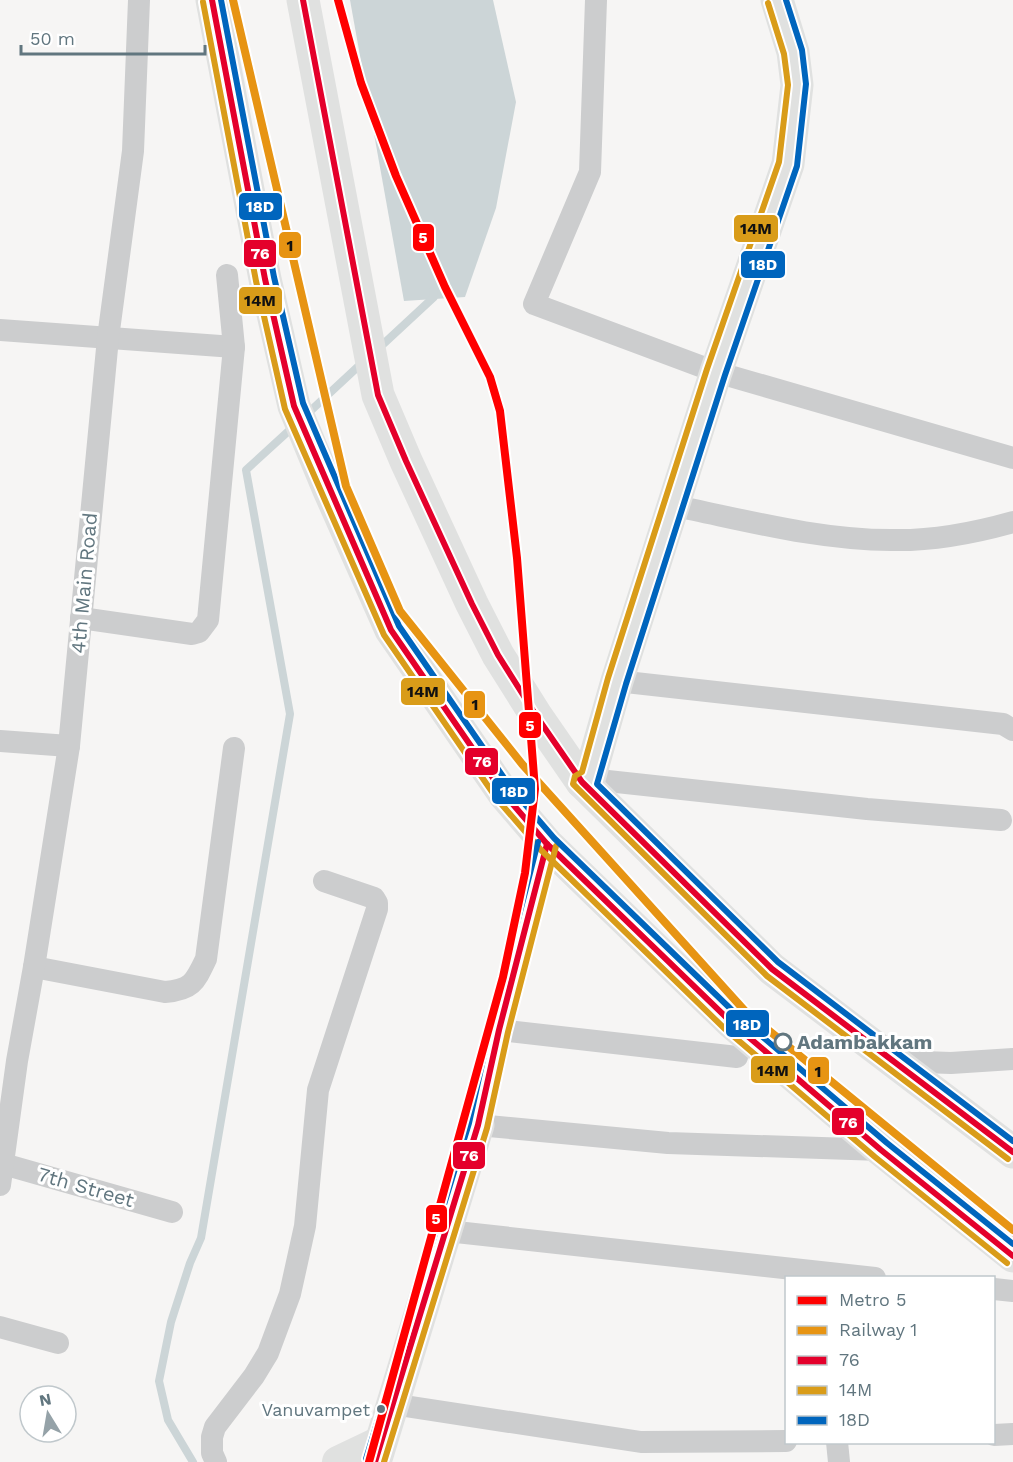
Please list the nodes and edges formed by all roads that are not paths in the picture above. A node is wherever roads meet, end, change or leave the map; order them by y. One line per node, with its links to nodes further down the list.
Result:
1 (139, 0): 8 (street, 4th Main Road)
2 (212, 0): 29 (main road)
3 (303, 0): 20 (main road)
4 (596, 0): 10 (street)
5 (777, 0): 10 (main road)
6 (227, 275): 9 (street)
7 (0, 330): 8 (street)
8 (108, 338): 9 (street); 14 (street, 4th Main Road)
9 (234, 347): 14 (street)
10 (716, 372): 11 (street); 12 (main road)
11 (1013, 458)
12 (675, 506): 13 (street); 15 (main road)
13 (1013, 522)
14 (81, 618): 18 (street, 4th Main Road)
15 (617, 681): 16 (street); 20 (main road)
16 (1013, 730)
17 (0, 741): 18 (street)
18 (69, 746): 23 (street, 4th Main Road)
19 (234, 748): 23 (street)
20 (586, 780): 21 (street); 27 (main road)
21 (1001, 820)
22 (324, 881): 46 (street)
23 (34, 967): 31 (street, 4th Main Road)
24 (500, 1030): 25 (street)
25 (737, 1058)
26 (1013, 1059): 27 (street)
27 (893, 1061): 30 (main road)
28 (478, 1125): 29 (street); 33 (main road)
29 (881, 1150): 34 (main road)
30 (1013, 1152)
31 (1, 1170): 32 (street, 7th Street)
32 (172, 1212)
33 (447, 1230): 35 (street); 40 (main road)
34 (1013, 1256)
35 (852, 1276)
36 (995, 1289): 37 (street)
37 (1013, 1291)
38 (0, 1327): 39 (street)
39 (58, 1343)
40 (392, 1404): 43 (street); 45 (main road)
41 (1013, 1434): 42 (street)
42 (995, 1435)
43 (785, 1441)
44 (837, 1444): 48 (street)
45 (378, 1452): 47 (street)
46 (216, 1462)
47 (338, 1462)
48 (839, 1462)

